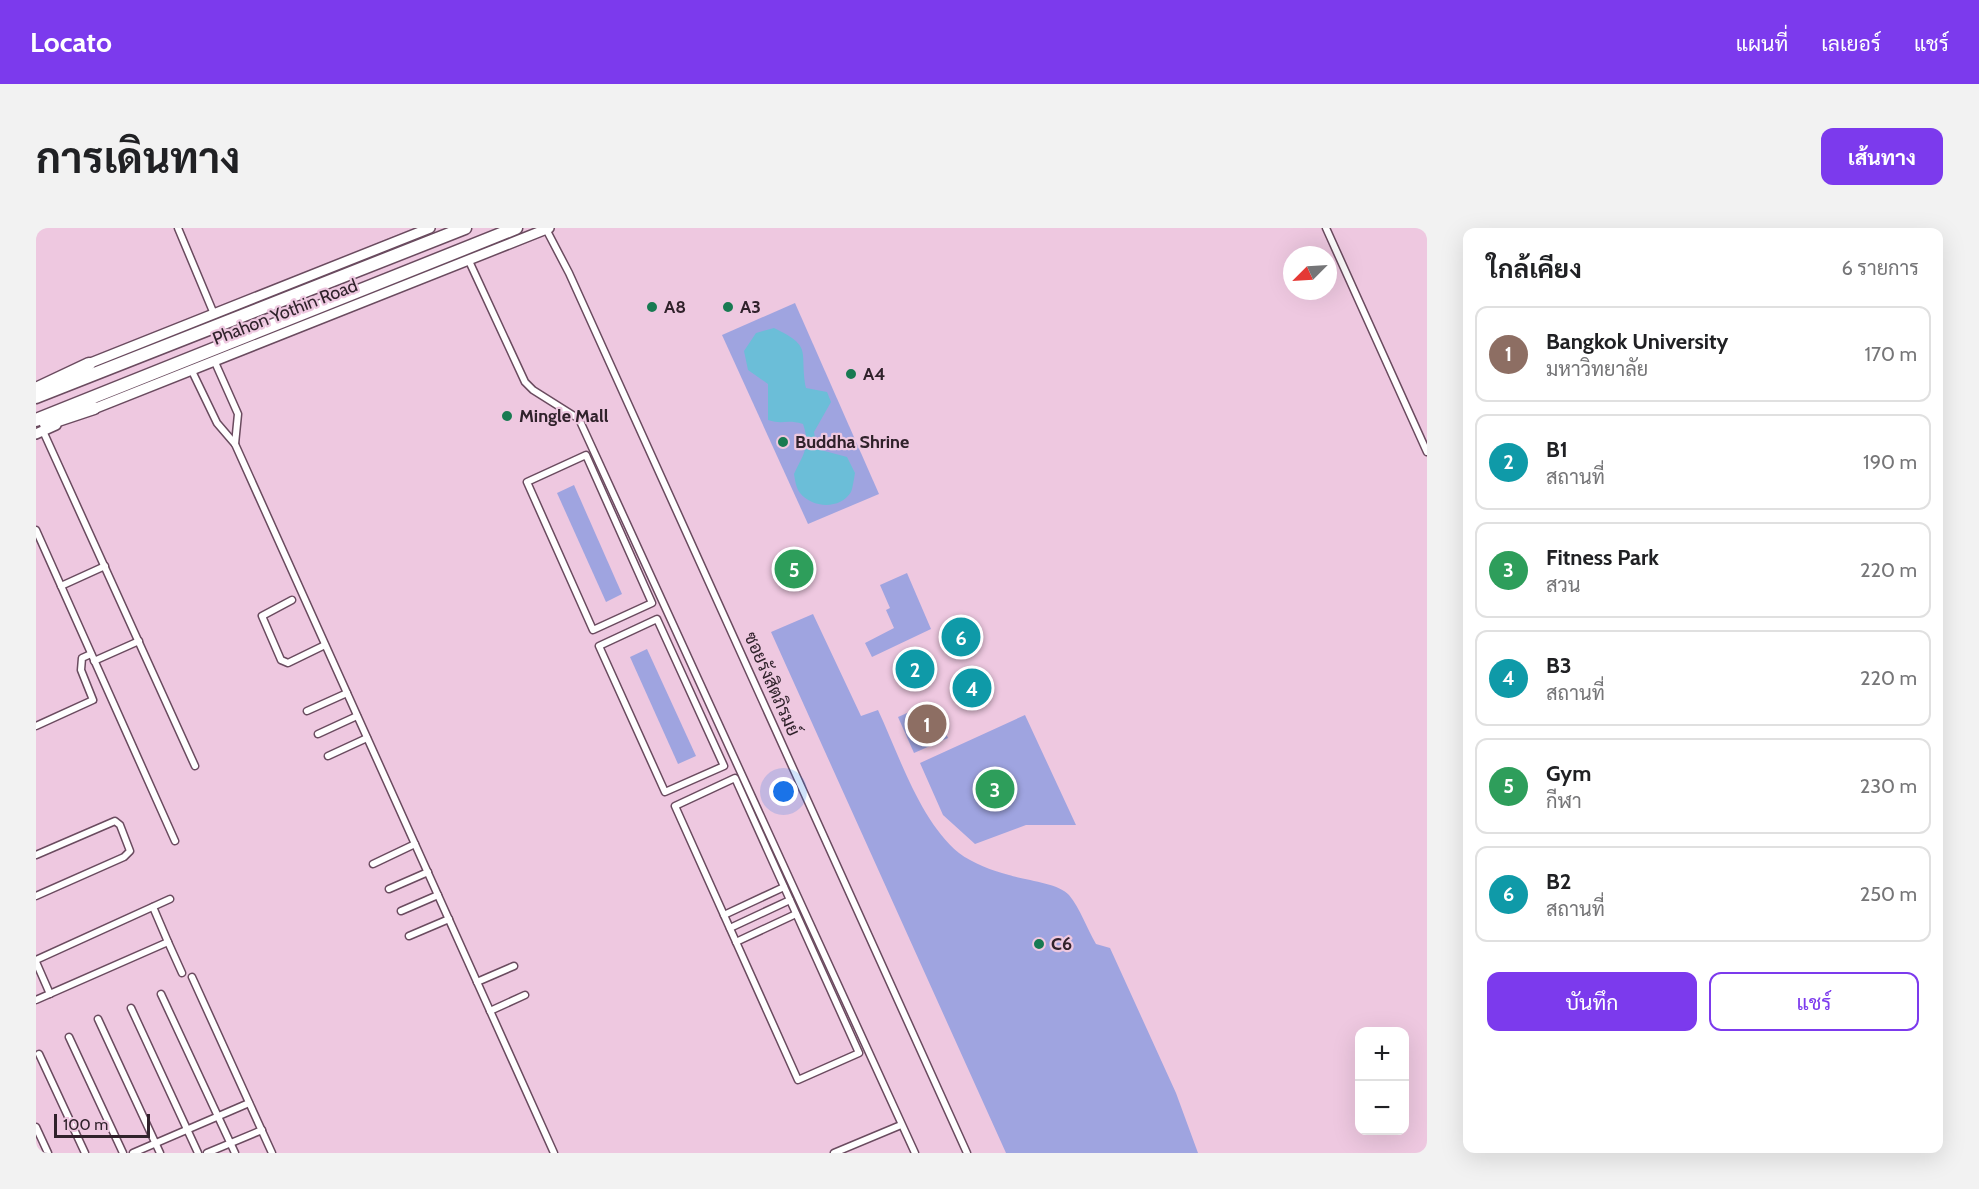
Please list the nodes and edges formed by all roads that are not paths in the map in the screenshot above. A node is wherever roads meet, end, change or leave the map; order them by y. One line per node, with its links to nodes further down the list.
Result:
1 (178, 228): 8 (street)
2 (429, 228): 8 (main road, Phahon Yothin Road)
3 (465, 228): 14 (highway, Phahon Yothin Road)
4 (516, 228): 16 (highway, Phahon Yothin Road)
5 (1326, 228): 18 (street)
6 (548, 229): 7 (main road, Phahon Yothin Road); 95 (street, ซอยรังสิตภิรมย์)
7 (469, 261): 9 (main road, Phahon Yothin Road); 19 (street)
8 (214, 314): 10 (main road, Phahon Yothin Road)
9 (213, 360): 11 (main road, Phahon Yothin Road); 17 (street)
10 (89, 364): 12 (main road, Phahon Yothin Road); 13 (highway)
11 (191, 369): 15 (main road, Phahon Yothin Road); 17 (street)
12 (36, 383)
13 (36, 389)
14 (36, 397)
15 (94, 408): 16 (highway)
16 (38, 428): 22 (street)
17 (235, 444): 26 (street)
18 (1427, 452)
19 (629, 525): 20 (street); 29 (street)
20 (620, 529): 20 (street)
21 (36, 530): 23 (street)
22 (105, 566): 23 (street); 25 (street)
23 (61, 586): 27 (street)
24 (292, 600): 26 (street)
25 (139, 641): 28 (street); 38 (street)
26 (325, 645): 31 (street)
27 (91, 654): 28 (street); 34 (street)
28 (94, 661): 39 (street)
29 (703, 686): 30 (street); 43 (street)
30 (691, 691): 30 (street)
31 (347, 693): 32 (street); 33 (street)
32 (307, 711)
33 (357, 716): 35 (street); 36 (street)
34 (36, 726)
35 (318, 735)
36 (367, 738): 37 (street); 40 (street)
37 (328, 756)
38 (195, 766)
39 (175, 841)
40 (415, 844): 42 (street); 45 (street)
41 (36, 855): 49 (street)
42 (373, 864)
43 (786, 865): 44 (street); 77 (street)
44 (776, 870): 46 (street); 55 (street)
45 (428, 872): 47 (street); 48 (street)
46 (784, 886): 51 (street); 55 (street)
47 (389, 889)
48 (438, 895): 53 (street); 56 (street)
49 (36, 896)
50 (170, 899): 52 (street)
51 (790, 900): 54 (street); 57 (street)
52 (153, 907): 59 (street); 61 (street)
53 (401, 911)
54 (796, 914): 60 (street); 60 (street)
55 (724, 915): 57 (street)
56 (449, 919): 58 (street); 65 (street)
57 (729, 928): 60 (street)
58 (409, 936)
59 (168, 942): 63 (street); 66 (street)
60 (736, 942)
61 (36, 961): 66 (street)
62 (514, 966): 65 (street)
63 (182, 973)
64 (192, 977): 75 (street)
65 (477, 982): 71 (street)
66 (50, 994): 69 (street)
67 (162, 994): 76 (street)
68 (525, 995): 71 (street)
69 (36, 1000)
70 (131, 1008): 79 (street)
71 (489, 1011): 92 (street)
72 (98, 1019): 81 (street)
73 (69, 1037): 85 (street)
74 (39, 1054): 84 (street)
75 (249, 1103): 76 (street); 80 (street)
76 (219, 1116): 79 (street); 82 (street)
77 (902, 1125): 93 (street); 94 (street)
78 (36, 1127): 83 (street)
79 (187, 1129): 81 (street); 88 (street)
80 (262, 1130): 82 (street); 91 (street)
81 (156, 1143): 86 (street); 87 (street)
82 (231, 1143): 89 (street); 90 (street)
83 (48, 1153)
84 (85, 1153)
85 (123, 1153)
86 (133, 1153)
87 (160, 1153)
88 (198, 1153)
89 (207, 1153)
90 (235, 1153)
91 (272, 1153)
92 (554, 1153)
93 (834, 1153)
94 (915, 1153)
95 (967, 1153)

